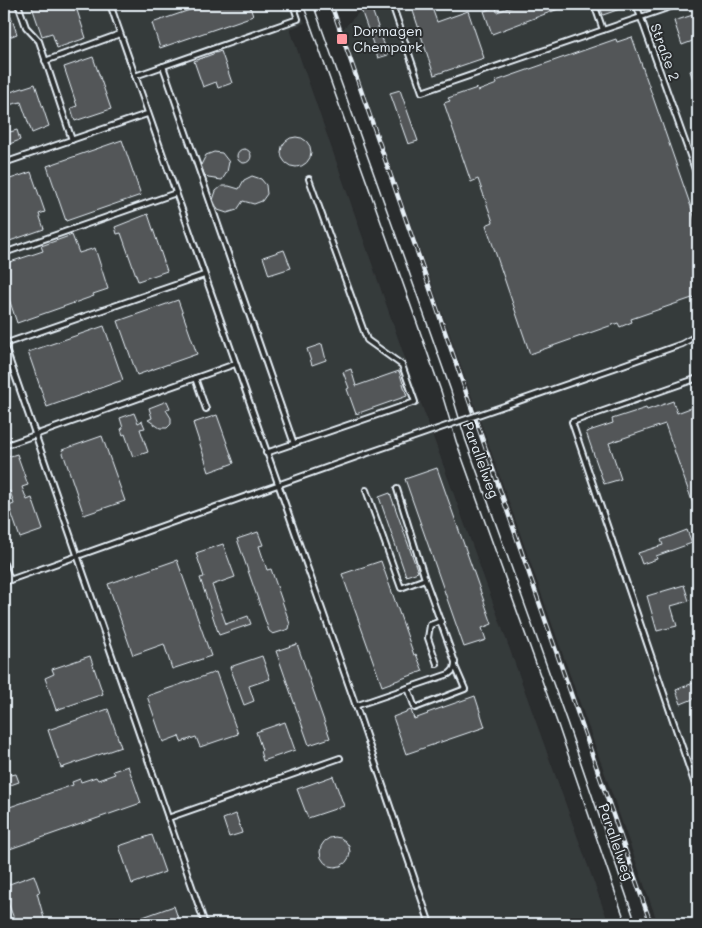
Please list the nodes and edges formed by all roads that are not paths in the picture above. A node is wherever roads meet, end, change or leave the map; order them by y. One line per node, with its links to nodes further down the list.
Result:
1 (18, 4): 12 (lane)
2 (110, 4): 11 (lane)
3 (292, 4): 13 (lane)
4 (308, 4): 51 (street, Parallelweg)
5 (392, 4): 10 (lane)
6 (594, 4): 10 (lane)
7 (636, 4): 9 (lane, Straße 2)
8 (680, 4): 9 (lane)
9 (641, 17): 10 (lane); 18 (lane, Straße 2)
10 (603, 30)
11 (120, 34): 12 (lane); 14 (lane)
12 (45, 61): 16 (lane)
13 (164, 66): 14 (lane); 30 (lane)
14 (134, 76): 15 (lane)
15 (148, 114): 16 (lane); 20 (lane)
16 (72, 140): 17 (lane)
17 (4, 163)
18 (698, 178)
19 (309, 180): 30 (lane)
20 (176, 193): 21 (lane); 22 (lane)
21 (4, 253)
22 (204, 275): 24 (lane); 25 (lane)
23 (698, 335): 33 (lane, bridge)
24 (4, 344): 29 (lane)
25 (235, 364): 26 (lane); 32 (lane)
26 (195, 378): 28 (lane); 29 (lane)
27 (698, 378): 47 (lane)
28 (206, 409)
29 (36, 435): 31 (lane); 36 (lane)
30 (294, 444): 32 (lane)
31 (4, 446)
32 (266, 453): 33 (lane)
33 (277, 484): 36 (lane); 45 (lane)
34 (397, 488): 38 (lane)
35 (366, 490): 38 (lane)
36 (77, 556): 39 (lane); 48 (lane)
37 (4, 564): 39 (lane)
38 (425, 579): 41 (lane)
39 (10, 580): 40 (lane)
40 (4, 582)
41 (441, 622): 42 (lane); 43 (lane)
42 (437, 664)
43 (455, 666): 44 (lane); 44 (lane)
44 (408, 688): 45 (lane)
45 (356, 706): 50 (lane)
46 (340, 758): 48 (lane)
47 (698, 794)
48 (168, 818): 49 (lane)
49 (205, 924)
50 (430, 924)
51 (631, 924)

